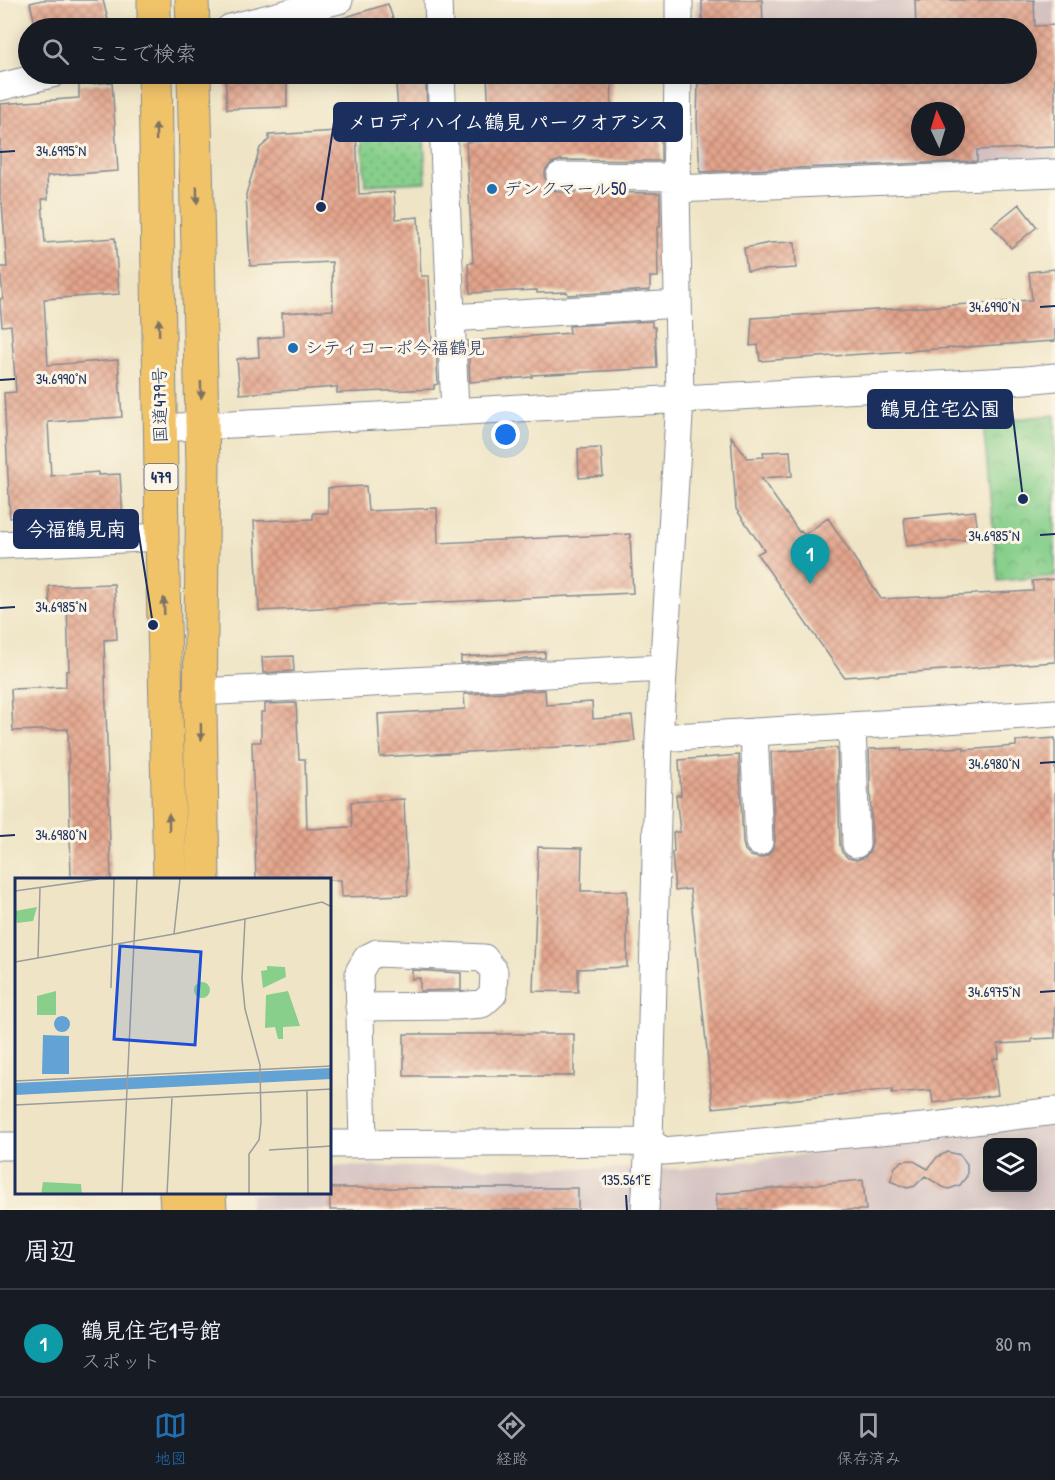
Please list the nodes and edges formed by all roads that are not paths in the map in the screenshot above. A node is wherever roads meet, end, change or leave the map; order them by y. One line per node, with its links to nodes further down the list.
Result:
1 (154, 0): 6 (highway)
2 (192, 0): 7 (highway)
3 (339, 0): 8 (street)
4 (438, 0): 9 (street)
5 (679, 0): 10 (street)
6 (154, 18)
7 (193, 18)
8 (269, 18)
9 (439, 18)
10 (679, 18)
11 (18, 82): 16 (street)
12 (155, 84): 26 (highway, 国道479号 / 479, one-way to 12)
13 (194, 84): 25 (highway, 479, one-way to 25)
14 (441, 84): 21 (street)
15 (678, 84): 19 (street)
16 (0, 87)
17 (1055, 173): 19 (street)
18 (560, 176): 19 (street)
19 (676, 183): 20 (street)
20 (678, 304): 21 (street); 23 (street)
21 (451, 318): 24 (street)
22 (1055, 377): 23 (street)
23 (680, 400): 24 (street); 29 (street)
24 (454, 412): 25 (street)
25 (202, 426): 26 (street); 30 (highway, 479)
26 (160, 429): 27 (highway, 国道479号 / 479)
27 (162, 537): 28 (street); 37 (highway, 国道479号 / 479, one-way to 27)
28 (0, 545)
29 (663, 668): 30 (street); 34 (street)
30 (200, 692): 38 (highway, 479, one-way to 38)
31 (1055, 713): 32 (street)
32 (852, 726): 33 (street); 36 (street)
33 (754, 732): 34 (street); 35 (street)
34 (659, 738): 41 (street)
35 (759, 842)
36 (856, 844)
37 (170, 878)
38 (203, 878)
39 (359, 1007): 39 (street); 42 (street)
40 (1055, 1112): 41 (street)
41 (649, 1142): 42 (street); 48 (street)
42 (363, 1143): 43 (street)
43 (332, 1144)
44 (176, 1195): 46 (highway)
45 (209, 1195): 47 (highway)
46 (177, 1210)
47 (210, 1210)
48 (645, 1210)

